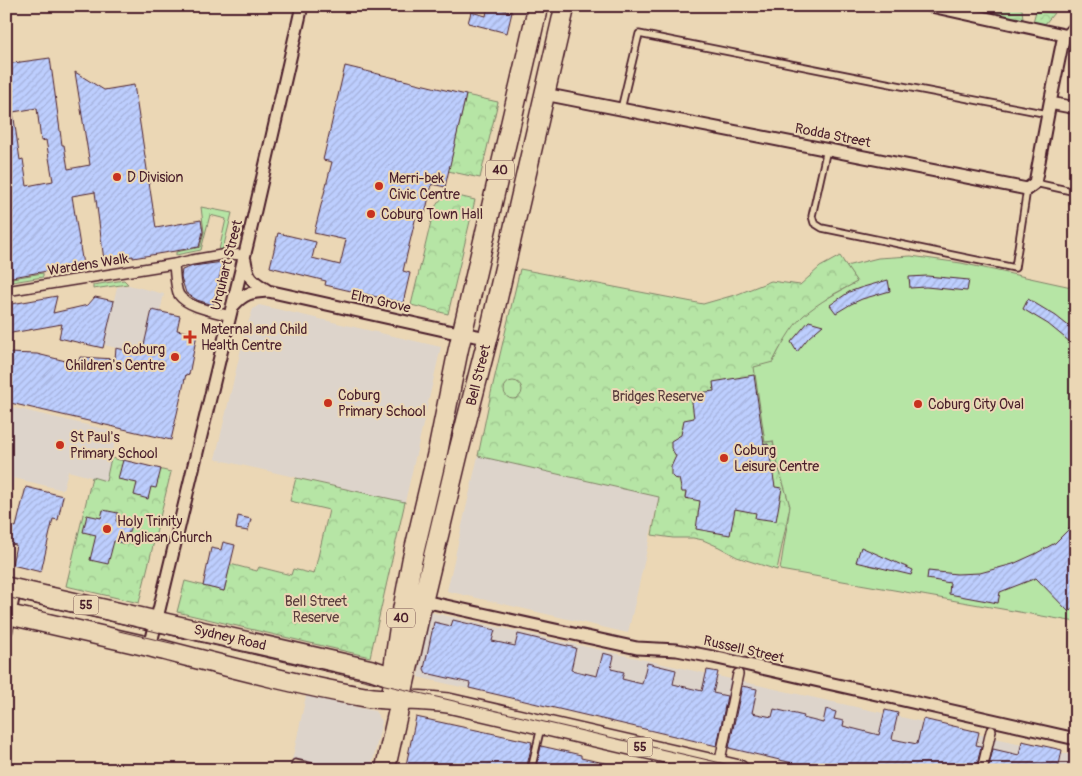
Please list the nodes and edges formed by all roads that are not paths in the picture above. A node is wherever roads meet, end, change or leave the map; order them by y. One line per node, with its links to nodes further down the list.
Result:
1 (302, 6): 14 (street, Urquhart Street)
2 (538, 6): 19 (highway, Bell Street / 40)
3 (565, 6): 7 (highway, Bell Street / 40)
4 (931, 6): 6 (street)
5 (1076, 22): 6 (lane)
6 (1064, 35): 10 (street)
7 (544, 94): 9 (street, Rodda Street); 20 (highway, Bell Street / 40)
8 (1076, 108): 10 (street)
9 (621, 109): 10 (lane); 11 (street, Rodda Street)
10 (1049, 109): 12 (street)
11 (827, 149): 12 (street, Rodda Street); 12 (lane)
12 (1031, 186): 13 (lane)
13 (1076, 192)
14 (245, 255): 15 (street, Wardens Walk); 17 (street, Elm Grove); 18 (street, Urquhart Street)
15 (174, 264): 16 (street, Wardens Walk); 18 (street)
16 (6, 290)
17 (268, 291): 18 (street, Elm Grove); 19 (street, Elm Grove)
18 (231, 312): 26 (street, Urquhart Street)
19 (462, 334): 20 (street, Elm Grove); 21 (highway, Bell Street / 40)
20 (488, 338): 22 (highway, Bell Street / 40)
21 (438, 450): 22 (highway); 24 (highway, Bell Street / 40)
22 (458, 454): 24 (highway, Bell Street / 40)
23 (11, 588): 25 (street); 26 (highway, Sydney Road / 55)
24 (414, 599): 29 (highway, Bell Street / 40); 32 (street, Russell Street)
25 (7, 620): 27 (highway, Sydney Road / 55)
26 (156, 620): 27 (street, Urquhart Street); 29 (highway, Sydney Road / 55)
27 (150, 647): 29 (highway, Sydney Road / 55)
28 (738, 674): 33 (street)
29 (397, 690): 30 (highway, Sydney Road / 55); 36 (highway, Bell Street / 40)
30 (541, 725): 33 (highway, Sydney Road / 55); 37 (lane)
31 (991, 731): 39 (street)
32 (1076, 739)
33 (719, 765): 38 (highway, Sydney Road / 55)
34 (294, 770): 35 (lane)
35 (326, 770)
36 (385, 770)
37 (531, 770)
38 (739, 770)
39 (982, 770)

